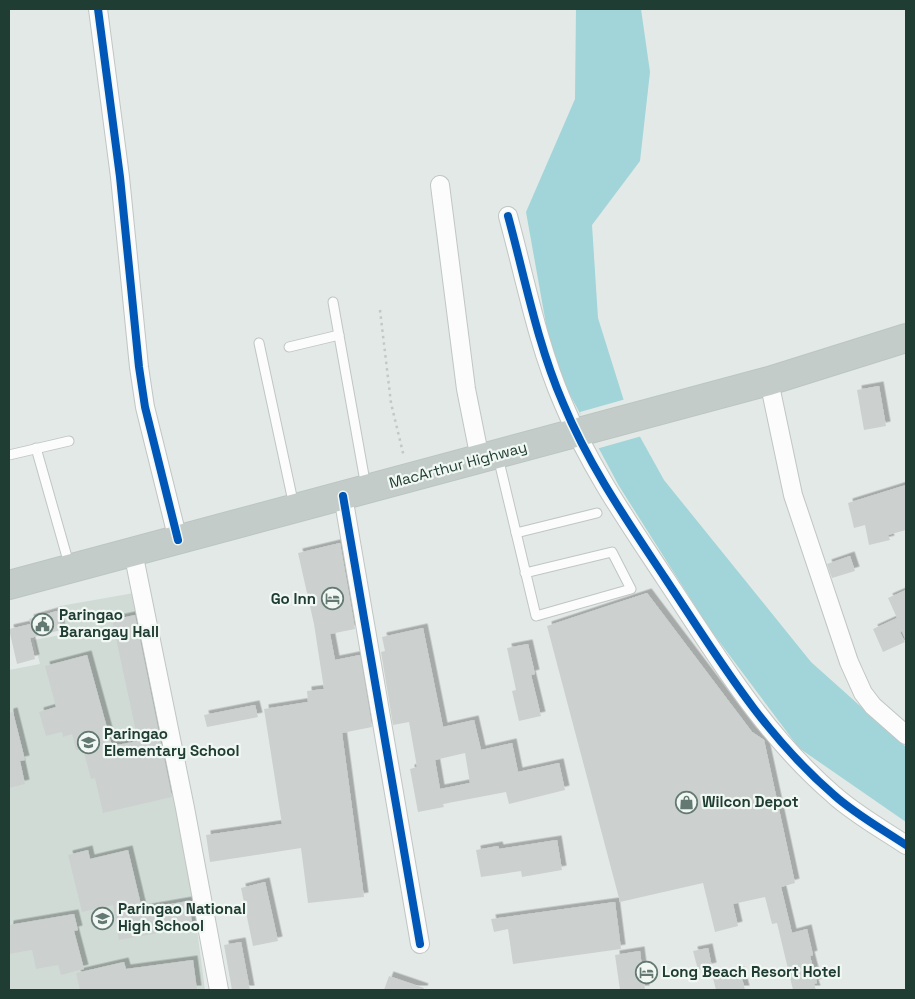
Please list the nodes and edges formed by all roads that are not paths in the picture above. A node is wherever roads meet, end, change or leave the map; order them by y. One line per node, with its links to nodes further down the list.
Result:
1 (98, 9): 19 (street)
2 (440, 185): 14 (street)
3 (508, 216): 10 (street)
4 (333, 302): 5 (lane)
5 (339, 336): 8 (lane); 15 (lane)
6 (906, 338): 9 (highway, MacArthur Highway)
7 (259, 343): 16 (lane)
8 (289, 347)
9 (769, 382): 10 (highway, MacArthur Highway); 24 (street)
10 (581, 433): 14 (highway, MacArthur Highway); 25 (street)
11 (69, 441): 12 (lane)
12 (36, 448): 13 (lane); 21 (lane)
13 (9, 455)
14 (488, 456): 15 (highway, MacArthur Highway); 18 (lane)
15 (355, 492): 16 (highway, MacArthur Highway); 26 (street)
16 (294, 509): 19 (highway, MacArthur Highway)
17 (597, 513): 18 (lane)
18 (516, 533): 22 (lane)
19 (178, 540): 20 (highway, MacArthur Highway)
20 (133, 552): 21 (highway, MacArthur Highway); 27 (street)
21 (74, 568): 23 (highway, MacArthur Highway)
22 (525, 572): 22 (lane)
23 (10, 583)
24 (906, 735)
25 (906, 844)
26 (420, 944)
27 (219, 990)

